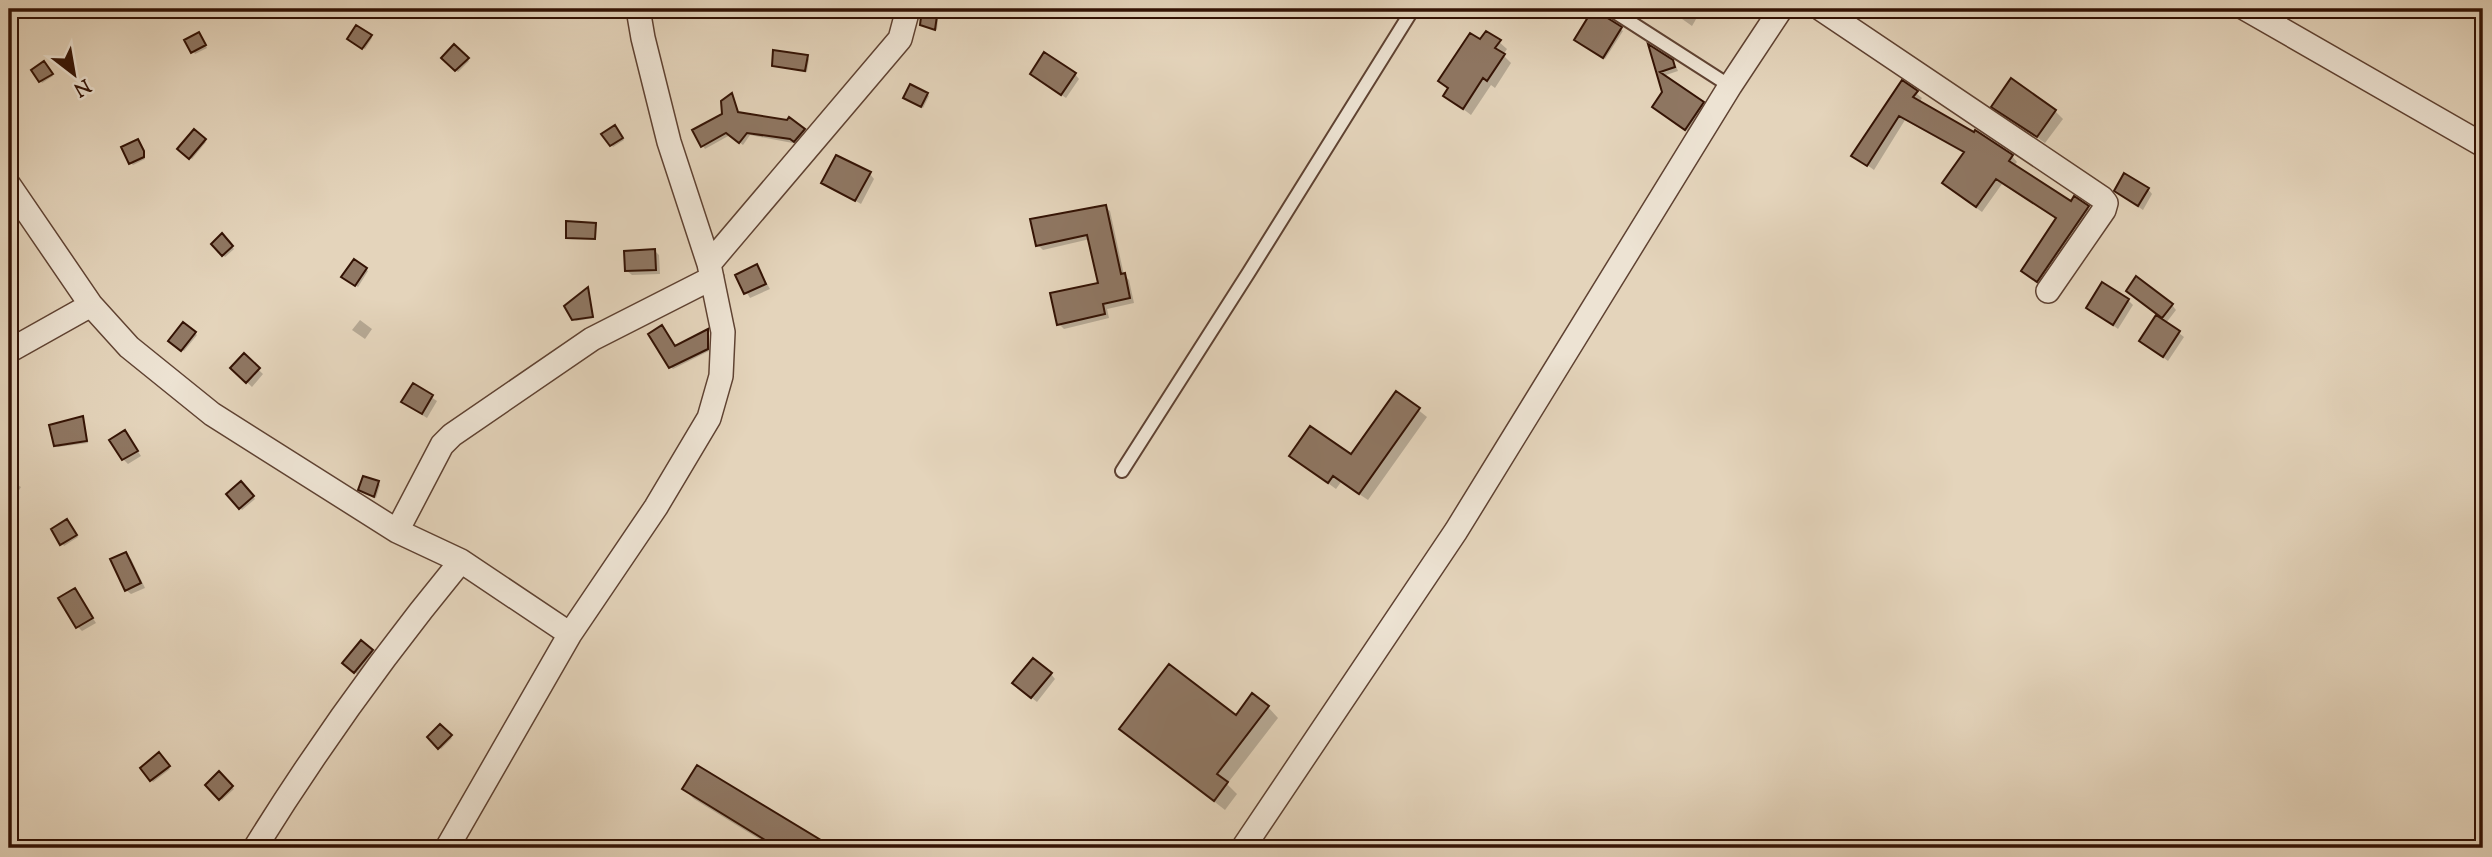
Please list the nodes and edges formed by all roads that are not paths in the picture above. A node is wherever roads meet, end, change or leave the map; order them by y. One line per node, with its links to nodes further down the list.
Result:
1 (638, 9): 11 (street)
2 (908, 9): 11 (street)
3 (1413, 9): 15 (lane)
4 (1610, 9): 8 (lane)
5 (1781, 9): 8 (street)
6 (1821, 9): 12 (street)
7 (2246, 9): 9 (street)
8 (1730, 86): 21 (street)
9 (2483, 145)
10 (9, 185): 13 (street)
11 (711, 271): 16 (street); 18 (street)
12 (2048, 291)
13 (91, 305): 14 (street); 16 (street)
14 (9, 351)
15 (1122, 471)
16 (397, 531): 17 (street)
17 (461, 561): 18 (street); 19 (street)
18 (570, 634): 20 (street)
19 (255, 848)
20 (447, 848)
21 (1243, 848)

